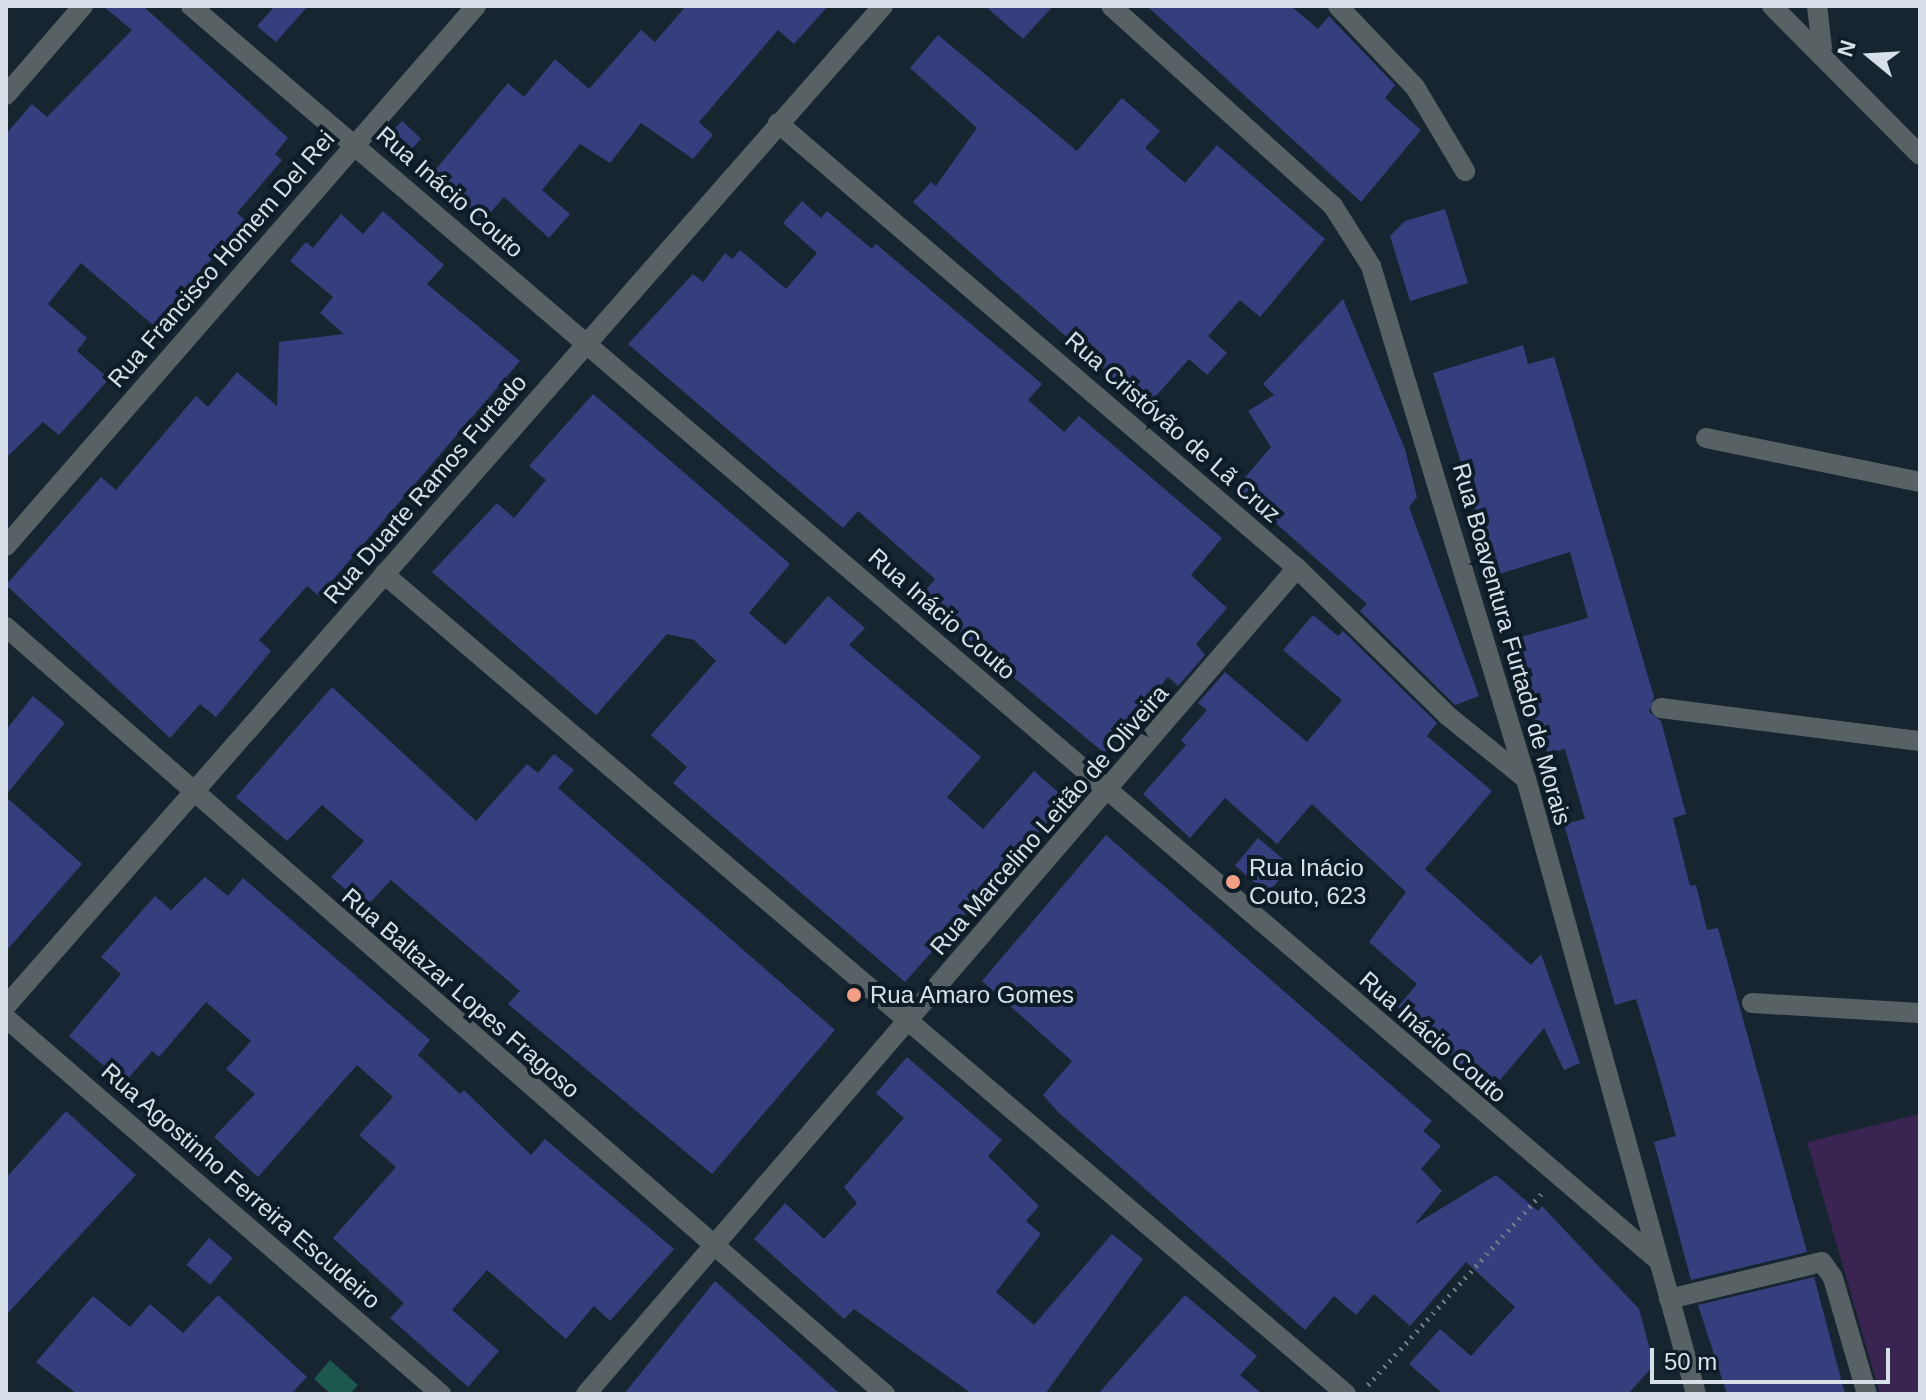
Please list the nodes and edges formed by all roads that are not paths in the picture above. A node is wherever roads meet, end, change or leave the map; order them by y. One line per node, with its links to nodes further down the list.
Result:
1 (83, 6): 10 (street)
2 (191, 6): 12 (street, Rua Inácio Couto)
3 (476, 6): 12 (street, Rua Francisco Homem Del Rei)
4 (883, 6): 11 (street, Rua Duarte Ramos Furtado)
5 (1111, 6): 24 (street, Rua Boaventura Furtado de Morais)
6 (1338, 6): 14 (street)
7 (1772, 6): 9 (street)
8 (1817, 6): 9 (street)
9 (1822, 48): 13 (street)
10 (6, 95)
11 (778, 123): 15 (street, Rua Duarte Ramos Furtado); 19 (street, Rua Cristóvão de Lã Cruz)
12 (354, 145): 15 (street, Rua Inácio Couto); 18 (street, Rua Francisco Homem Del Rei)
13 (1920, 155)
14 (1465, 171)
15 (587, 345): 20 (street, Rua Duarte Ramos Furtado); 25 (street, Rua Inácio Couto)
16 (1706, 438): 17 (street)
17 (1920, 482)
18 (6, 546)
19 (1297, 568): 24 (street, Rua Cristóvão de Lã Cruz); 25 (street, Rua Marcelino Leitão de Oliveira)
20 (384, 574): 26 (street, Rua Duarte Ramos Furtado); 31 (street)
21 (6, 627): 26 (street, Rua Baltazar Lopes Fragoso)
22 (1661, 708): 23 (street)
23 (1920, 741)
24 (1526, 779): 33 (street, Rua Boaventura Furtado de Morais)
25 (1110, 792): 31 (street, Rua Marcelino Leitão de Oliveira); 33 (street, Rua Inácio Couto)
26 (193, 795): 28 (street, Rua Duarte Ramos Furtado); 32 (street, Rua Baltazar Lopes Fragoso)
27 (1752, 1003): 29 (street)
28 (6, 1006)
29 (1920, 1013)
30 (6, 1018): 35 (street, Rua Agostinho Ferreira Escudeiro)
31 (908, 1023): 32 (street, Rua Marcelino Leitão de Oliveira); 38 (street)
32 (714, 1246): 36 (street, Rua Marcelino Leitão de Oliveira); 37 (street, Rua Baltazar Lopes Fragoso)
33 (1659, 1261): 34 (street, Rua Boaventura Furtado de Morais)
34 (1669, 1299): 39 (street, Rua Boaventura Furtado de Morais); 40 (street)
35 (441, 1394)
36 (586, 1394)
37 (885, 1394)
38 (1346, 1394)
39 (1696, 1394)
40 (1867, 1394)

